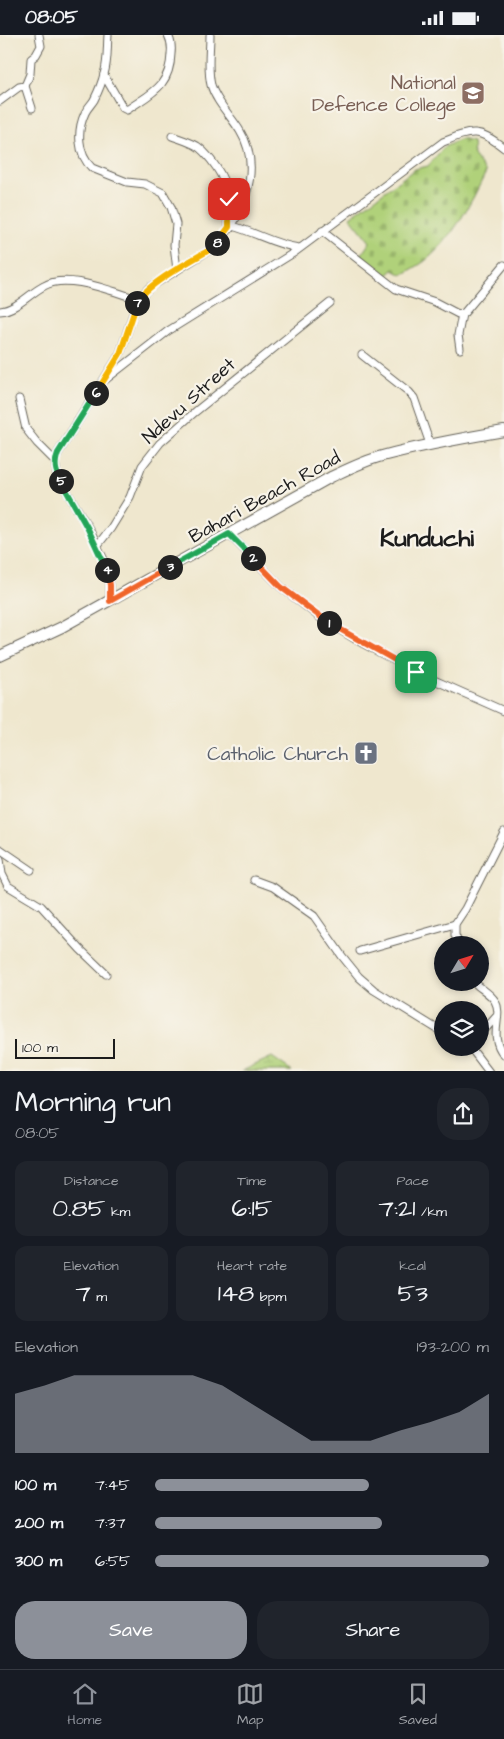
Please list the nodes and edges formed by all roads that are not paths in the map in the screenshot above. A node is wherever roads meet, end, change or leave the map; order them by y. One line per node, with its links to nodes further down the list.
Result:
1 (39, 35): 6 (street)
2 (108, 35): 5 (street)
3 (168, 35): 5 (street)
4 (210, 35): 11 (street)
5 (104, 75): 15 (street)
6 (26, 85): 7 (street); 8 (street)
7 (0, 101)
8 (32, 108)
9 (172, 136): 11 (street)
10 (504, 148): 12 (street)
11 (228, 228): 13 (street); 15 (street)
12 (322, 231): 13 (street); 19 (street)
13 (299, 249): 22 (street)
14 (504, 265): 19 (street)
15 (176, 270): 16 (street)
16 (138, 299): 18 (street); 22 (street)
17 (330, 303): 28 (street, Ndevu Street)
18 (0, 311)
19 (462, 315): 20 (street)
20 (460, 349)
21 (362, 355): 25 (street)
22 (101, 384): 26 (street)
23 (19, 399): 26 (street)
24 (504, 431): 25 (street, Bahari Beach Road)
25 (430, 444): 27 (street, Bahari Beach Road)
26 (55, 461): 28 (street)
27 (229, 534): 29 (street, Bahari Beach Road); 31 (street)
28 (97, 546): 29 (street)
29 (110, 601): 30 (street, Bahari Beach Road)
30 (0, 656)
31 (504, 711)
32 (504, 832): 37 (street)
33 (0, 849): 35 (street)
34 (0, 859): 40 (street)
35 (31, 870)
36 (254, 880): 44 (street)
37 (455, 924): 38 (street); 39 (street)
38 (455, 936)
39 (360, 951)
40 (106, 974)
41 (484, 991): 42 (street)
42 (498, 1015): 43 (street); 45 (street)
43 (489, 1025)
44 (434, 1026)
45 (504, 1055)
46 (477, 1056): 47 (street)
47 (489, 1071)

